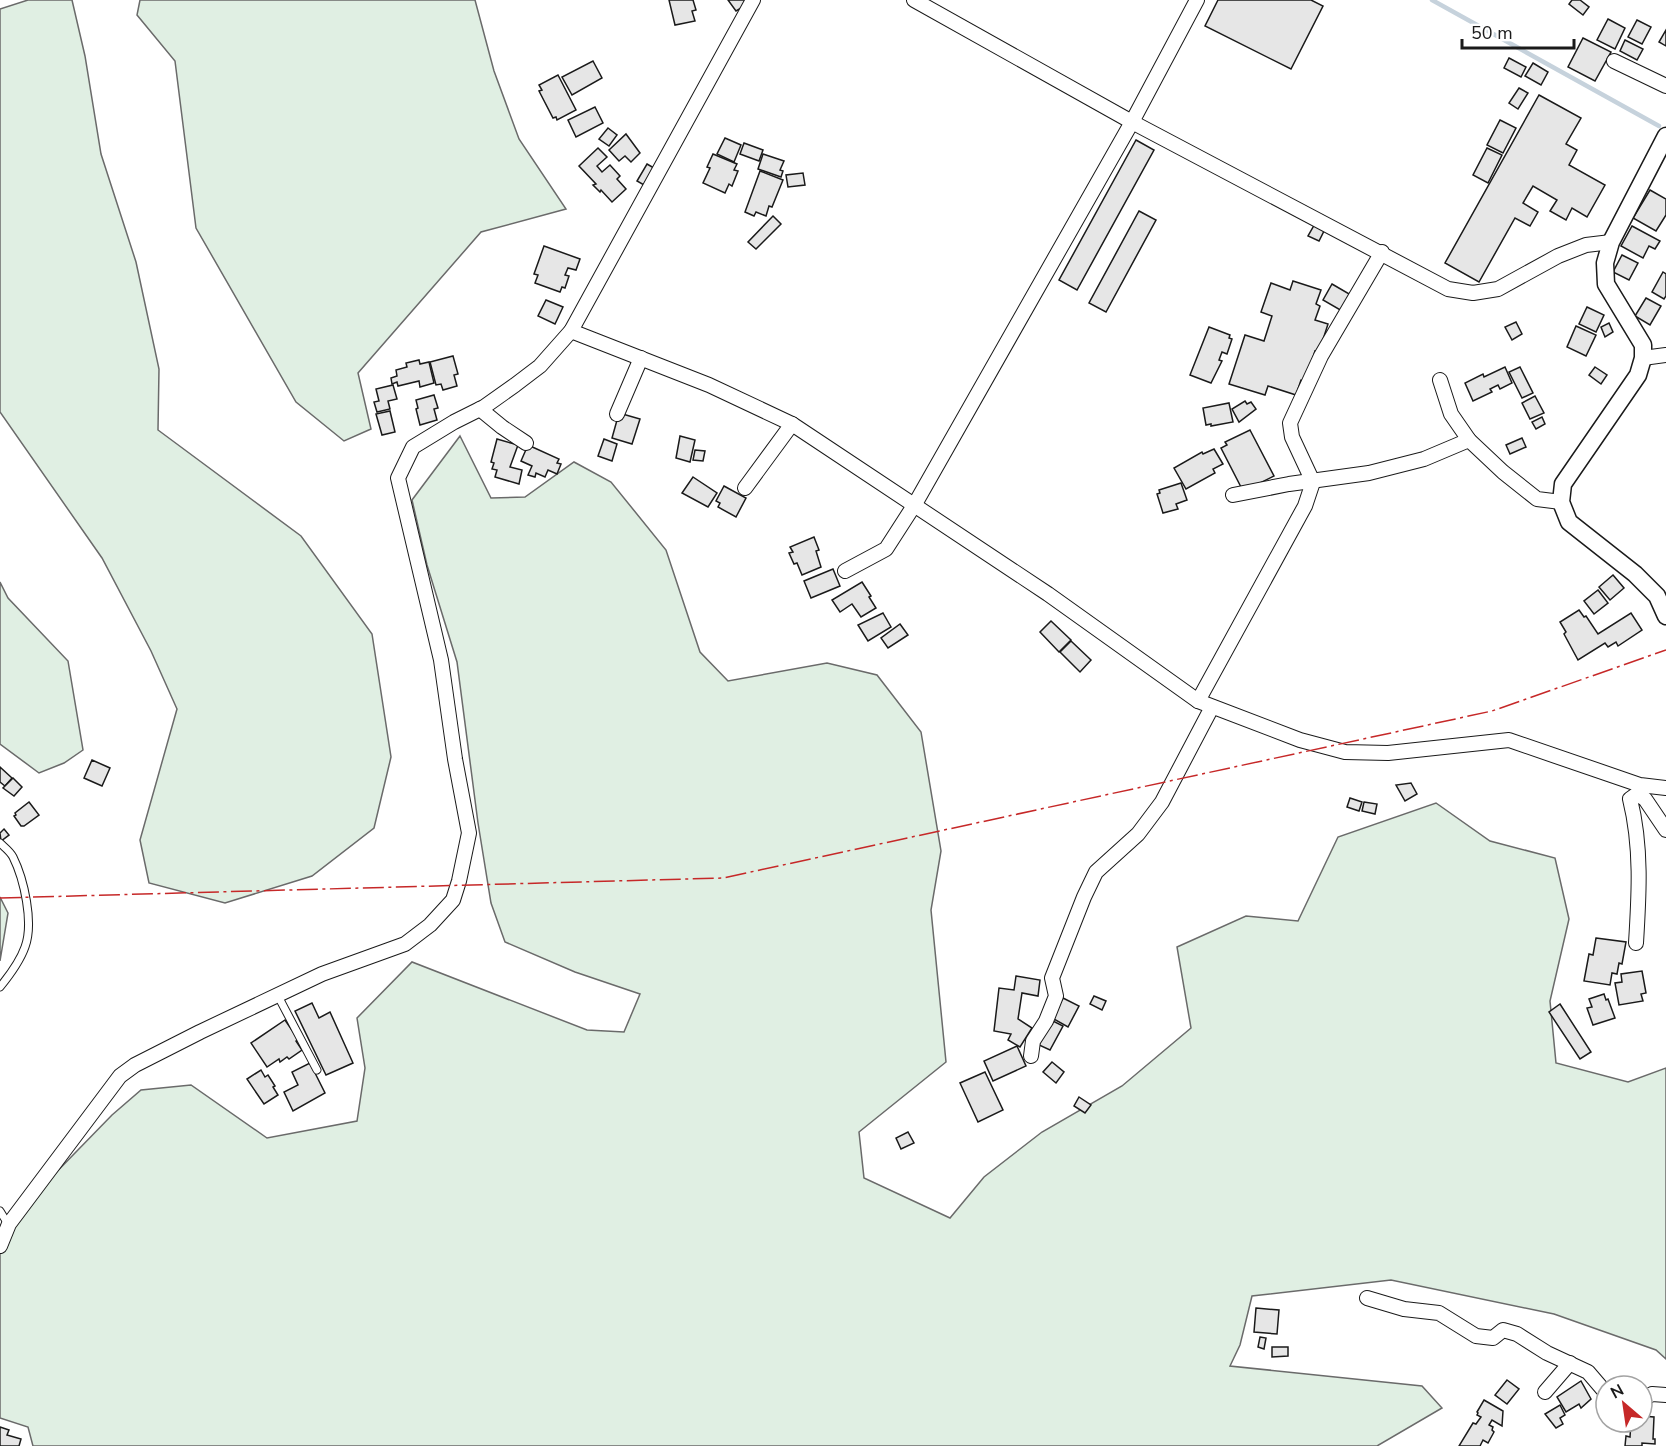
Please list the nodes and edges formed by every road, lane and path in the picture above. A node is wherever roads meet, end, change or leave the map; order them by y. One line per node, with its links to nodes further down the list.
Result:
1 (753, 0): 10 (street)
2 (914, 0): 6 (street)
3 (1197, 0): 6 (street)
4 (1614, 60): 5 (street)
5 (1666, 86)
6 (1132, 122): 9 (street); 24 (street)
7 (1666, 136): 8 (street)
8 (1611, 242): 9 (street); 13 (street)
9 (1382, 252): 20 (street)
10 (571, 331): 12 (street); 15 (street)
11 (1666, 356): 13 (street)
12 (641, 358): 16 (street); 17 (street)
13 (1643, 358): 23 (street)
14 (1440, 380): 18 (street)
15 (480, 409): 19 (street); 34 (street)
16 (617, 414)
17 (792, 424): 21 (street); 24 (street)
18 (1469, 440): 20 (street); 23 (street)
19 (526, 444)
20 (1312, 482): 22 (street); 27 (street)
21 (745, 488)
22 (1233, 495)
23 (1561, 502): 26 (street)
24 (915, 504): 25 (street); 27 (street)
25 (844, 571)
26 (1666, 616)
27 (1198, 701): 28 (street)
28 (1212, 706): 29 (street); 35 (street)
29 (1666, 788)
30 (1666, 830): 32 (street)
31 (0, 843): 33 (lane)
32 (1636, 943)
33 (0, 987)
34 (278, 996): 36 (lane); 38 (street)
35 (1031, 1056)
36 (318, 1070)
37 (0, 1211): 38 (lane)
38 (9, 1224): 39 (street)
39 (0, 1246)
40 (1367, 1298): 41 (street)
41 (1570, 1363): 42 (street); 43 (street)
42 (1594, 1379)
43 (1545, 1392)

